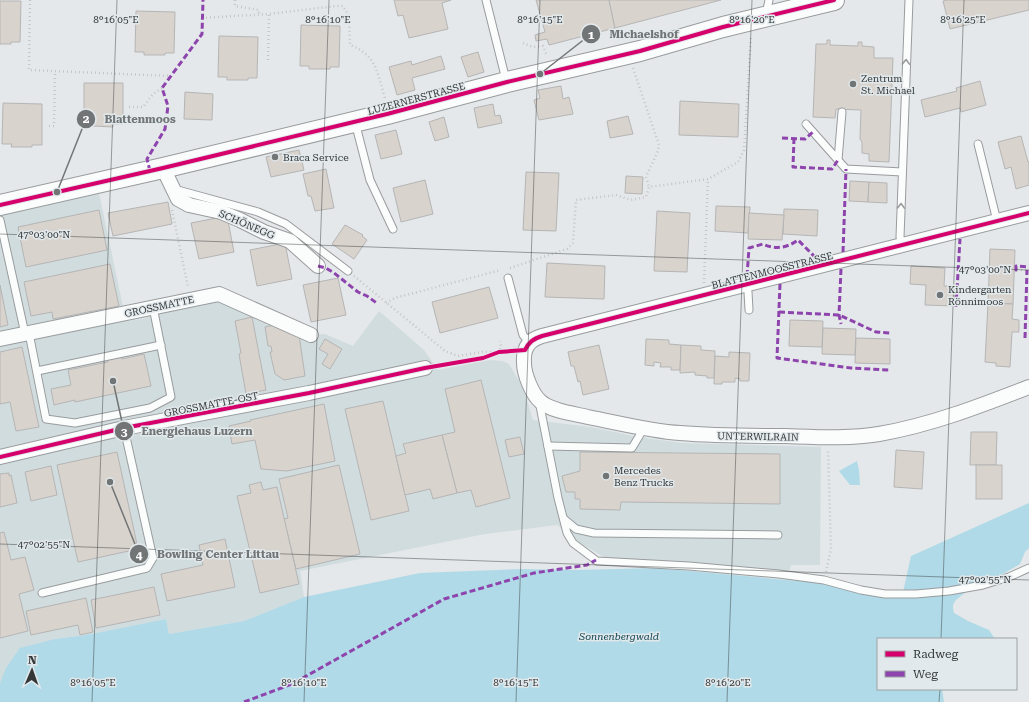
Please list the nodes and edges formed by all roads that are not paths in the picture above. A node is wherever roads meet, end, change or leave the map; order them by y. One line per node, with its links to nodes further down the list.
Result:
1 (486, 0): 5 (lane)
2 (834, 0): 4 (main road, LUZERNERSTRASSE)
3 (908, 0): 12 (lane, one-way to 3)
4 (767, 8): 5 (main road, LUZERNERSTRASSE)
5 (507, 82): 7 (main road, LUZERNERSTRASSE)
6 (842, 112): 10 (lane)
7 (355, 122): 11 (main road, LUZERNERSTRASSE); 18 (lane)
8 (806, 124): 10 (lane)
9 (978, 144): 17 (lane)
10 (838, 160): 12 (lane)
11 (163, 168): 13 (street); 14 (main road, LUZERNERSTRASSE)
12 (902, 172): 19 (lane, one-way to 12)
13 (176, 194): 20 (street, SCHÖNEGG); 21 (lane)
14 (0, 205)
15 (1029, 213): 17 (street, BLATTENMOOSSTRASSE)
16 (0, 220): 26 (lane)
17 (996, 221): 19 (street, BLATTENMOOSSTRASSE)
18 (393, 229)
19 (902, 244): 23 (street, BLATTENMOOSSTRASSE)
20 (318, 266)
21 (348, 271)
22 (508, 278): 30 (lane)
23 (746, 284): 25 (lane); 30 (street, BLATTENMOOSSTRASSE)
24 (153, 307): 26 (street, GROSSMATTE); 27 (street, GROSSMATTE); 29 (lane)
25 (749, 310)
26 (27, 334): 28 (street, GROSSMATTE); 32 (lane)
27 (311, 335)
28 (0, 339)
29 (161, 345): 32 (lane); 32 (lane)
30 (527, 346): 34 (street)
31 (425, 368): 35 (street, GROSSMATTE-OST)
32 (37, 371)
33 (1029, 388): 36 (street, UNTERWILRAIN)
34 (539, 401): 36 (street, UNTERWILRAIN); 37 (lane)
35 (124, 428): 38 (street, GROSSMATTE-OST); 42 (lane)
36 (644, 428): 37 (lane)
37 (548, 446): 39 (lane)
38 (0, 457)
39 (564, 519): 40 (lane); 41 (lane)
40 (778, 535)
41 (1029, 568)
42 (42, 593)

